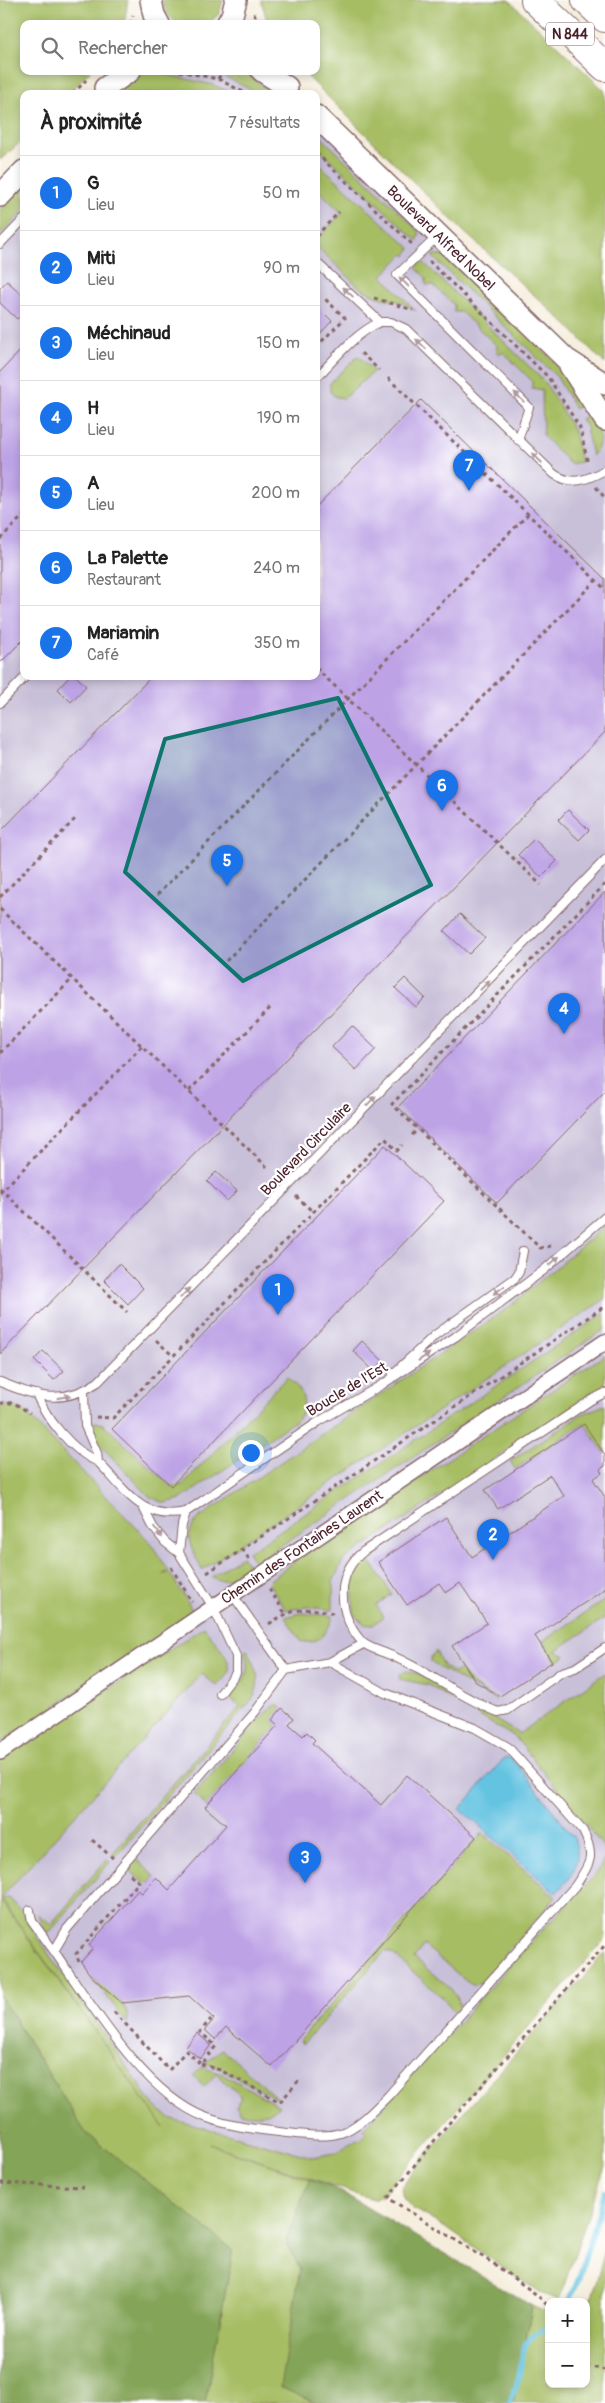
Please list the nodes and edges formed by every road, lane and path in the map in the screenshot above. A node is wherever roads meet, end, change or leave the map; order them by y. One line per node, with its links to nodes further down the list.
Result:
1 (535, 0): 7 (highway, N 844)
2 (586, 0): 4 (highway, N 844)
3 (236, 1): 5 (main road); 6 (main road)
4 (605, 18)
5 (229, 20)
6 (245, 20)
7 (605, 68)
8 (123, 75): 13 (main road)
9 (198, 75): 12 (path)
10 (220, 75): 12 (path)
11 (269, 75): 14 (main road)
12 (218, 79): 15 (path)
13 (106, 84)
14 (286, 84)
15 (239, 90)
16 (320, 120): 23 (main road, Boulevard Alfred Nobel)
17 (320, 158): 25 (path)
18 (20, 175): 19 (main road)
19 (0, 196)
20 (339, 212): 22 (path)
21 (20, 223): 24 (lane)
22 (320, 231)
23 (439, 235): 25 (lane); 33 (main road, Boulevard Alfred Nobel)
24 (0, 244)
25 (420, 252): 39 (lane, one-way to 25); 41 (path)
26 (320, 266): 28 (lane, one-way to 26)
27 (324, 298): 29 (path)
28 (380, 322): 35 (lane); 39 (lane, one-way to 28)
29 (335, 328): 30 (path); 31 (path)
30 (342, 335)
31 (320, 343)
32 (361, 353): 34 (path)
33 (566, 359): 37 (main road, Boulevard Alfred Nobel); 38 (main road, Boulevard Alfred Nobel)
34 (379, 370)
35 (320, 374)
36 (388, 378): 43 (path)
37 (605, 384)
38 (605, 420)
39 (518, 440): 41 (lane, one-way to 39)
40 (605, 470): 41 (lane)
41 (592, 477): 42 (path)
42 (605, 498)
43 (528, 514): 46 (path); 50 (path)
44 (20, 519): 45 (path)
45 (0, 539)
46 (596, 580): 47 (path); 52 (path)
47 (605, 589)
48 (320, 672): 50 (path)
49 (22, 680): 51 (lane)
50 (348, 699): 52 (path); 57 (path)
51 (0, 703)
52 (416, 765): 56 (path); 60 (path)
53 (77, 817): 58 (path)
54 (605, 860): 83 (lane, Boulevard Circulaire, one-way to 54)
55 (605, 884): 66 (path)
56 (540, 885)
57 (157, 895)
58 (0, 897)
59 (0, 909): 61 (path)
60 (226, 961)
61 (72, 979): 63 (path); 64 (path)
62 (272, 1006): 65 (path)
63 (142, 1046): 65 (path); 70 (path)
64 (0, 1053)
65 (189, 1091): 69 (path)
66 (418, 1129): 67 (path); 74 (path)
67 (412, 1135)
68 (402, 1145): 72 (path)
69 (267, 1167)
70 (1, 1190): 77 (path)
71 (296, 1195): 72 (path)
72 (313, 1212): 80 (path)
73 (605, 1217): 82 (lane, Boucle de l'Est, one-way to 73)
74 (555, 1244)
75 (523, 1251): 82 (lane, one-way to 82)
76 (605, 1306): 90 (path)
77 (127, 1312)
78 (155, 1339): 80 (path)
79 (605, 1342): 95 (street, Chemin des Fontaines Laurent)
80 (173, 1356): 86 (path)
81 (0, 1382): 85 (lane, Boulevard Circulaire)
82 (383, 1384): 89 (lane, Boucle de l'Est)
83 (84, 1391): 85 (lane, Boulevard Circulaire, one-way to 83); 87 (lane, Boucle de l'Est)
84 (605, 1393): 98 (lane)
85 (36, 1394): 87 (lane, Boucle de l'Est)
86 (90, 1417)
87 (98, 1462): 88 (lane, Boucle de l'Est)
88 (142, 1507): 89 (lane, Boucle de l'Est); 91 (lane, one-way to 91)
89 (186, 1512): 91 (lane)
90 (242, 1549): 92 (path); 93 (path)
91 (179, 1553): 96 (lane)
92 (253, 1565)
93 (204, 1575)
94 (266, 1585): 97 (path)
95 (231, 1594): 96 (street, Chemin des Fontaines Laurent); 101 (lane)
96 (213, 1608): 102 (lane); 103 (street, Chemin des Fontaines Laurent)
97 (334, 1613)
98 (363, 1644): 99 (lane); 100 (lane)
99 (605, 1648)
100 (330, 1662): 101 (lane); 109 (lane)
101 (286, 1670): 109 (lane)
102 (220, 1694)
103 (0, 1752)
104 (92, 1840): 105 (path)
105 (113, 1859)
106 (126, 1870): 110 (path)
107 (30, 1910): 109 (lane)
108 (605, 1945): 117 (path)
109 (54, 1950)
110 (79, 1963)
111 (111, 2009): 113 (path)
112 (211, 2019): 113 (path)
113 (201, 2064): 114 (path)
114 (301, 2078)
115 (0, 2183): 116 (path)
116 (83, 2187)
117 (545, 2303)
118 (590, 2367): 119 (path)
119 (605, 2370)

